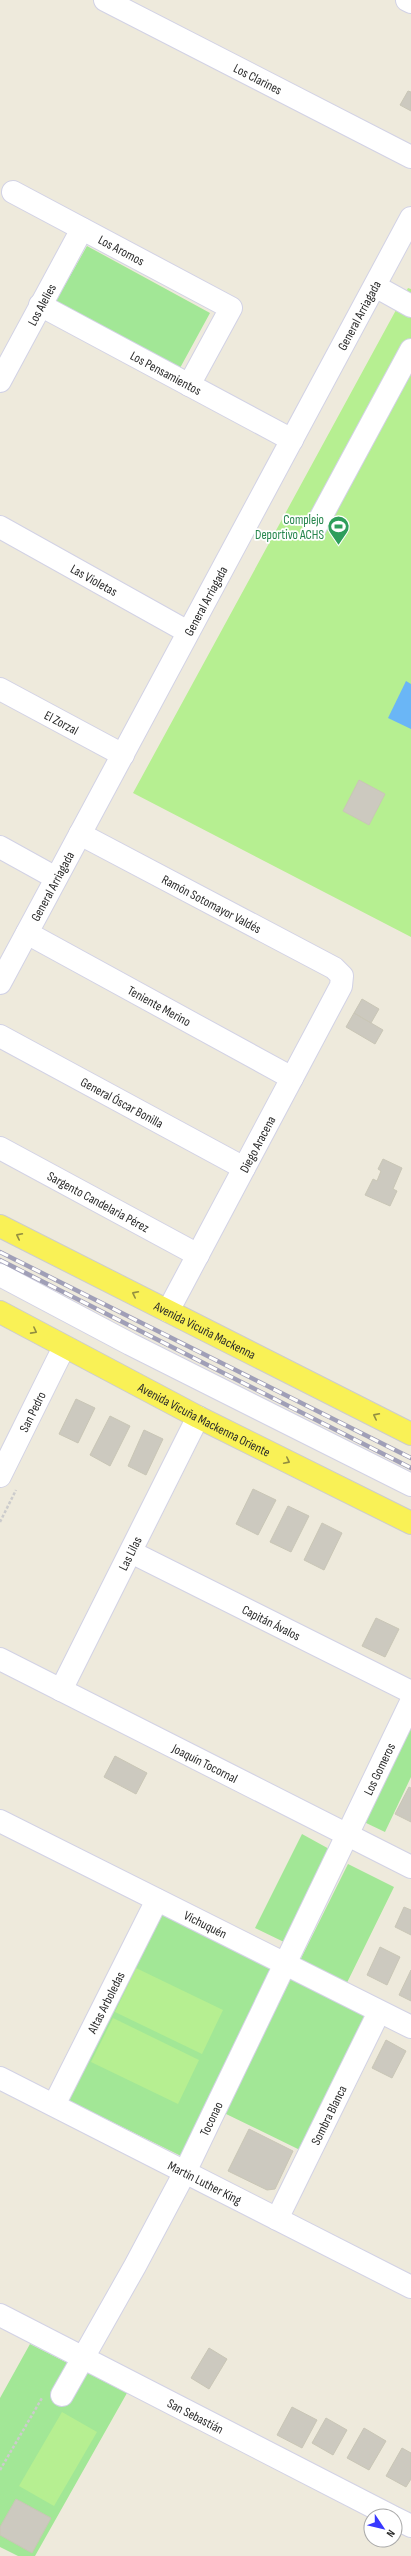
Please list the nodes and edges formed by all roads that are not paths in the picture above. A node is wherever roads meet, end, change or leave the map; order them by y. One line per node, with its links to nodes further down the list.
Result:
1 (105, 0): 4 (street, Los Clarines)
2 (407, 0): 3 (street)
3 (411, 2)
4 (411, 157)
5 (13, 192): 7 (street, Los Aromos)
6 (411, 218): 8 (street, General Arriagada)
7 (82, 229): 9 (street, Los Alelies); 13 (street, Los Aromos)
8 (375, 286): 10 (street); 14 (street, General Arriagada)
9 (40, 305): 12 (street, Los Alelies); 13 (street, Los Pensamientos)
10 (411, 306)
11 (411, 350): 16 (street)
12 (0, 381)
13 (189, 385): 14 (street, Los Pensamientos)
14 (292, 440): 17 (street, General Arriagada)
15 (0, 527): 17 (street, Las Violetas)
16 (315, 528)
17 (188, 632): 19 (street, General Arriagada)
18 (0, 689): 19 (street, El Zorzal)
19 (123, 755): 20 (street, General Arriagada)
20 (80, 834): 22 (street, General Arriagada); 24 (street, Ramón Sotomayor Valdés)
21 (0, 847): 22 (street)
22 (56, 878): 23 (street, General Arriagada)
23 (27, 933): 25 (street, General Arriagada); 27 (street, Teniente Merino)
24 (342, 976): 27 (street, Diego Aracena)
25 (0, 983)
26 (0, 1036): 29 (street, General Óscar Bonilla)
27 (292, 1078): 29 (street, Diego Aracena)
28 (0, 1148): 31 (street, Sargento Candelaria Pérez)
29 (244, 1168): 31 (street, Diego Aracena)
30 (0, 1226): 33 (main road, Avenida Vicuña Mackenna, one-way to 30)
31 (198, 1254): 33 (street, Diego Aracena)
32 (0, 1275): 39 (street)
33 (168, 1311): 37 (main road, Avenida Vicuña Mackenna, one-way to 33)
34 (0, 1312): 35 (main road, Avenida Vicuña Mackenna Oriente, one-way to 35)
35 (64, 1347): 36 (main road, Avenida Vicuña Mackenna Oriente); 38 (street, San Pedro)
36 (198, 1417): 40 (main road, Avenida Vicuña Mackenna Oriente, one-way to 40); 41 (street, Las Lilas)
37 (411, 1434)
38 (0, 1476)
39 (411, 1485)
40 (411, 1523)
41 (131, 1552): 43 (street, Las Lilas); 44 (street, Capitán Ávalos)
42 (0, 1659): 43 (street, Joaquín Tocornal)
43 (62, 1690): 46 (street, Joaquín Tocornal)
44 (411, 1702): 46 (street, Los Gomeros)
45 (0, 1821): 48 (street, Vichuquén)
46 (347, 1835): 47 (street, Joaquín Tocornal); 49 (street, Toconao)
47 (411, 1867)
48 (157, 1900): 49 (street, Vichuquén); 53 (street, Altas Arboledas)
49 (284, 1964): 50 (street, Vichuquén); 54 (street, Toconao)
50 (379, 2012): 51 (street, Vichuquén); 55 (street, Sombra Blanca)
51 (411, 2028)
52 (0, 2078): 53 (street, Martin Luther King)
53 (54, 2105): 54 (street, Martin Luther King)
54 (185, 2172): 55 (street, Martin Luther King); 58 (street, Toconao)
55 (277, 2219): 56 (street, Martin Luther King)
56 (411, 2287)
57 (0, 2315): 58 (street, San Sebastián)
58 (82, 2358): 59 (street, Toconao); 60 (street, San Sebastián)
59 (54, 2393)
60 (375, 2508)

